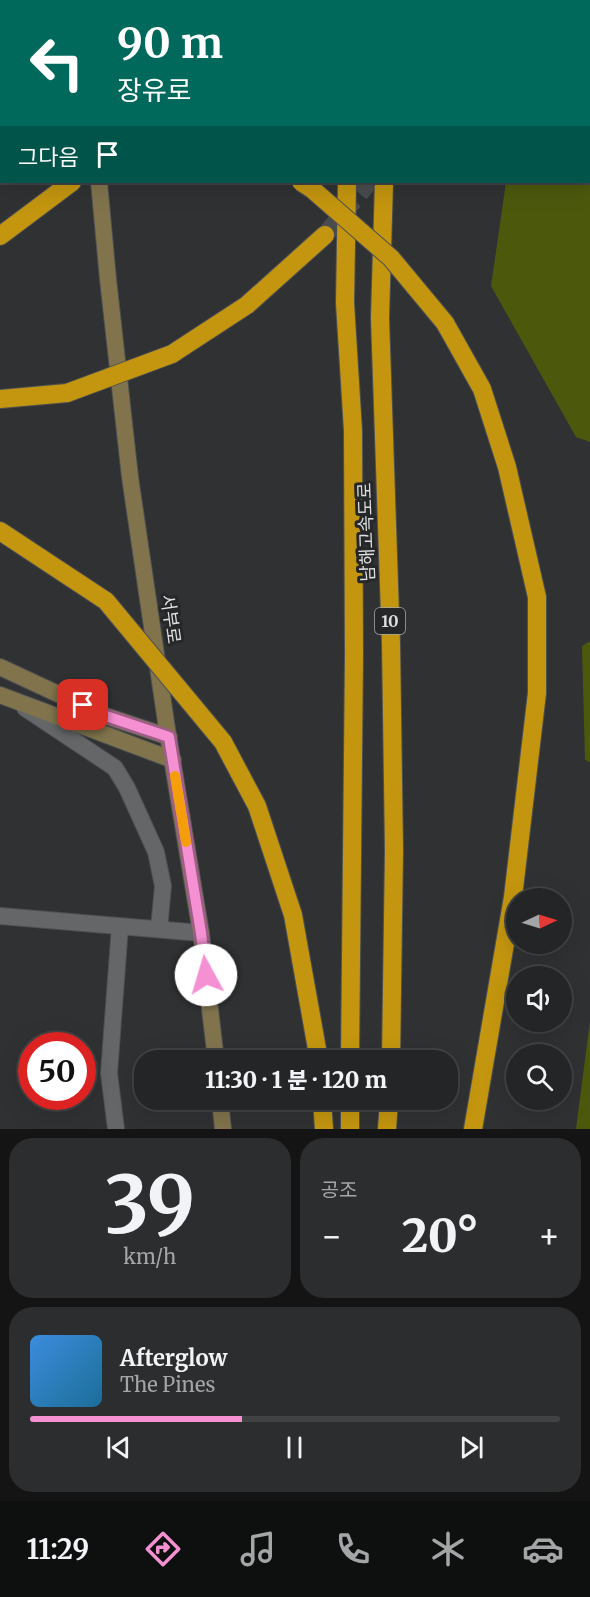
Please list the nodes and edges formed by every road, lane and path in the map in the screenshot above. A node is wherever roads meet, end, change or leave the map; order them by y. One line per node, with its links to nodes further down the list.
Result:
1 (71, 183): 6 (highway)
2 (99, 183): 12 (main road, 서부로)
3 (303, 183): 31 (highway, bridge)
4 (346, 183): 20 (highway, 남해고속도로 / 10)
5 (384, 183): 21 (highway, 남해고속도로 / 10)
6 (0, 236)
7 (325, 236): 8 (highway, bridge)
8 (0, 399)
9 (0, 531): 19 (highway, bridge)
10 (0, 667): 12 (main road)
11 (7, 698): 13 (main road); 16 (street)
12 (169, 737): 13 (main road, 서부로)
13 (172, 760): 17 (main road, 서부로)
14 (0, 916): 15 (street)
15 (120, 926): 16 (street); 26 (street)
16 (159, 929): 17 (street)
17 (201, 933): 18 (main road, 서부로)
18 (215, 1050)
19 (317, 1050)
20 (350, 1050)
21 (391, 1050)
22 (221, 1110): 27 (main road)
23 (323, 1110): 28 (highway)
24 (350, 1110): 29 (highway)
25 (388, 1110): 30 (highway)
26 (116, 1129)
27 (223, 1129)
28 (324, 1129)
29 (350, 1129)
30 (387, 1129)
31 (473, 1129)

